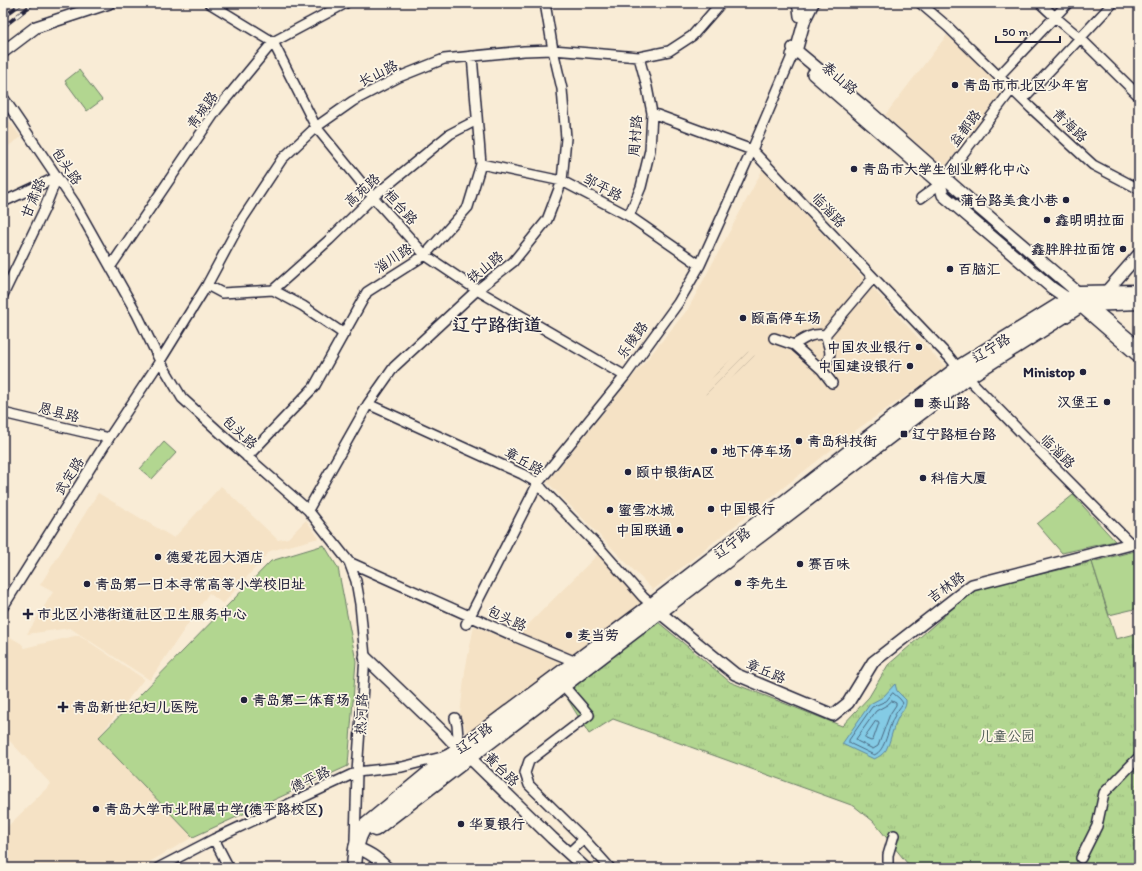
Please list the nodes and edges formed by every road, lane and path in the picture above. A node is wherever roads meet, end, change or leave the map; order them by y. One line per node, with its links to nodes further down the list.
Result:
1 (109, 3): 18 (street)
2 (209, 3): 15 (street)
3 (346, 3): 15 (street, 青城路)
4 (545, 3): 16 (street, 铁山路)
5 (721, 3): 20 (street, 长山路)
6 (797, 3): 12 (street)
7 (810, 3): 12 (street, 乐陵路); 17 (street, 乐陵路)
8 (920, 3): 21 (street, 青海路)
9 (1040, 3): 13 (street)
10 (1068, 3): 13 (street)
11 (1113, 3): 14 (street)
12 (800, 16): 17 (street, 乐陵路)
13 (1055, 17): 14 (street); 21 (street)
14 (1080, 38): 23 (street); 25 (street)
15 (272, 42): 28 (street, 桓台路); 42 (street, 青城路)
16 (553, 50): 19 (street, 长山路); 20 (street, 长山路); 32 (street, 铁山路)
17 (794, 51): 29 (street, 乐陵路); 33 (street, 泰山路)
18 (3, 52)
19 (472, 56): 27 (street, 淄川路); 28 (street, 长山路)
20 (639, 57): 26 (street, 周村路)
21 (999, 76): 22 (street, 青海路)
22 (1012, 89): 25 (street, 青海路); 33 (street, 益都路)
23 (1139, 96)
24 (3, 97): 31 (street, 包头路)
25 (1023, 99): 34 (street, 青海路)
26 (652, 113): 29 (street, 临淄路); 38 (street, 周村路)
27 (477, 120): 30 (street, 淄川路); 35 (street, 高苑路)
28 (316, 126): 35 (street, 桓台路); 44 (street, 长山路)
29 (752, 150): 41 (street, 乐陵路); 43 (street, 临淄路)
30 (480, 164): 32 (street, 邹平路); 40 (street, 淄川路)
31 (57, 177): 37 (street); 42 (street, 包头路); 49 (street, 甘肃路)
32 (562, 181): 38 (street, 邹平路); 46 (street, 铁山路)
33 (942, 181): 36 (street, 益都路); 50 (street, 泰山路)
34 (1139, 190)
35 (373, 197): 40 (street, 桓台路); 45 (street, 高苑路)
36 (921, 198)
37 (3, 202)
38 (629, 216): 41 (street, 邹平路)
39 (1139, 254): 48 (street)
40 (425, 255): 46 (street, 桓台路); 52 (street, 淄川路)
41 (700, 265): 61 (street, 乐陵路)
42 (111, 266): 58 (street, 包头路)
43 (873, 278): 53 (street); 60 (street, 临淄路)
44 (207, 285): 45 (street); 58 (street, 长山路)
45 (273, 290): 52 (street)
46 (477, 290): 61 (street, 桓台路); 63 (street, 铁山路)
47 (1139, 292): 48 (main road)
48 (1105, 293): 50 (main road)
49 (3, 295)
50 (1079, 301): 51 (main road, 辽宁路); 56 (street, 泰山路); 57 (street, 泰山路); 60 (main road, 辽宁路)
51 (1139, 302)
52 (344, 334): 66 (street, 淄川路)
53 (825, 335): 55 (street); 59 (street)
54 (774, 338): 55 (street)
55 (794, 345): 59 (street)
56 (1139, 346)
57 (1139, 358)
58 (160, 361): 65 (street, 武定路); 66 (street, 包头路)
59 (822, 370): 62 (street)
60 (962, 372): 69 (street, 临淄路); 72 (main road, 辽宁路)
61 (625, 376): 67 (street, 乐陵路)
62 (832, 383)
63 (368, 404): 67 (street, 章丘路); 68 (street, 铁山路)
64 (3, 412): 65 (street, 恩县路)
65 (109, 438): 71 (street, 武定路)
66 (247, 457): 68 (street, 包头路)
67 (538, 483): 72 (street, 章丘路); 73 (street, 乐陵路)
68 (308, 510): 70 (street, 包头路)
69 (1135, 543): 77 (street, 吉林路)
70 (349, 562): 73 (street, 包头路); 74 (street, 热河路)
71 (3, 607)
72 (656, 608): 75 (main road, 辽宁路); 76 (main road, 辽宁路); 77 (street, 章丘路)
73 (468, 620): 75 (street, 包头路)
74 (365, 657): 79 (street, 黄台路); 81 (street, 热河路)
75 (576, 662): 79 (main road, 辽宁路)
76 (563, 685): 79 (main road, 辽宁路); 84 (street)
77 (833, 715)
78 (455, 718): 79 (street)
79 (464, 753): 81 (street, 德平路); 85 (main road, 辽宁路); 86 (street, 黄台路)
80 (1139, 757): 87 (street)
81 (357, 772): 83 (street, 德平路); 85 (street, 热河路)
82 (894, 835): 95 (street)
83 (214, 839): 88 (street, 德平路); 89 (street)
84 (584, 839): 86 (street); 94 (street)
85 (359, 849): 90 (main road, 热河路); 91 (main road, 热河路); 92 (street)
86 (569, 853): 93 (street, 黄台路)
87 (1081, 858)
88 (158, 868)
89 (229, 868)
90 (354, 868)
91 (361, 868)
92 (387, 868)
93 (586, 868)
94 (610, 868)
95 (888, 868)

